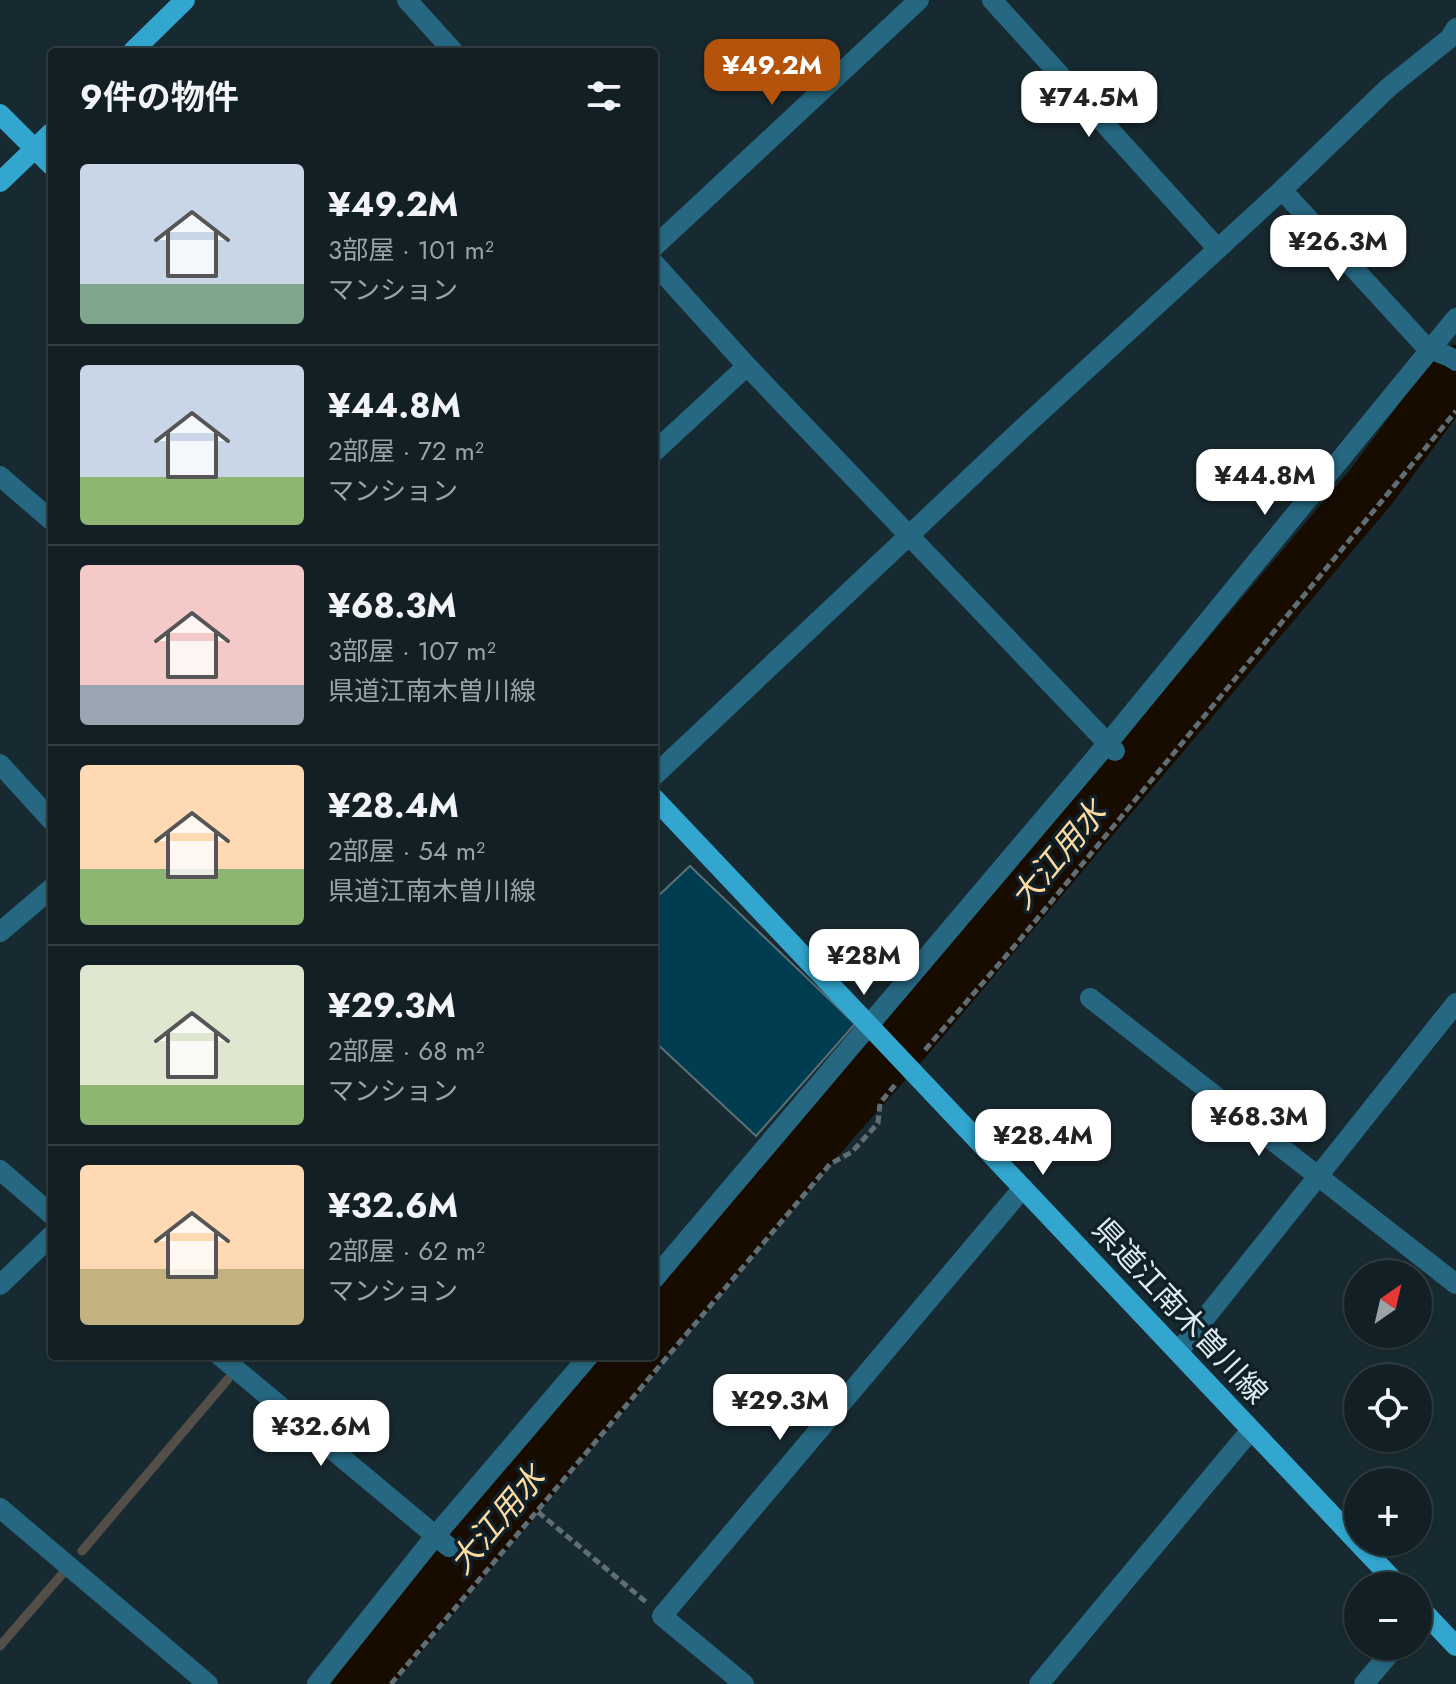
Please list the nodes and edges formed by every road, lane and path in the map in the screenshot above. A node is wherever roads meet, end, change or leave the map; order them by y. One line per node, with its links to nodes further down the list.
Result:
1 (185, 0): 6 (main road)
2 (407, 0): 7 (street)
3 (919, 0): 14 (street)
4 (992, 0): 15 (street)
5 (1456, 28): 13 (street)
6 (136, 48)
7 (450, 48)
8 (0, 114): 10 (main road)
9 (48, 136): 10 (main road)
10 (35, 149): 11 (main road); 12 (main road)
11 (48, 162)
12 (0, 182)
13 (1282, 190): 15 (street); 18 (street)
14 (658, 243)
15 (1218, 249): 23 (street)
16 (658, 267): 19 (street)
17 (1456, 318): 18 (street)
18 (1445, 356): 24 (street)
19 (747, 366): 20 (street); 23 (street)
20 (658, 448)
21 (0, 476): 22 (street)
22 (48, 518)
23 (909, 536): 24 (street); 26 (street)
24 (1112, 747): 33 (street)
25 (0, 764): 28 (street)
26 (658, 772)
27 (658, 802): 33 (main road, 県道江南木曽川線)
28 (48, 817)
29 (48, 891): 30 (street)
30 (0, 932)
31 (1090, 998): 35 (street)
32 (1456, 1003): 35 (street)
33 (869, 1025): 36 (main road, 県道江南木曽川線); 39 (street)
34 (0, 1170): 37 (street)
35 (1319, 1177): 40 (street); 42 (street)
36 (1023, 1188): 42 (main road, 県道江南木曽川線); 50 (street)
37 (48, 1212)
38 (48, 1239): 41 (street)
39 (658, 1274)
40 (1456, 1284)
41 (0, 1285)
42 (1178, 1352): 45 (main road, 県道江南木曽川線)
43 (225, 1360): 48 (street)
44 (586, 1360): 48 (street)
45 (1251, 1430): 49 (main road, 県道江南木曽川線); 57 (street)
46 (0, 1508): 54 (street)
47 (538, 1512): 50 (path)
48 (442, 1541): 55 (street)
49 (1386, 1572)
50 (662, 1616): 56 (street)
51 (1432, 1624): 52 (main road)
52 (1456, 1646)
53 (1384, 1660): 58 (street)
54 (208, 1684)
55 (317, 1684)
56 (744, 1684)
57 (1039, 1684)
58 (1364, 1684)

